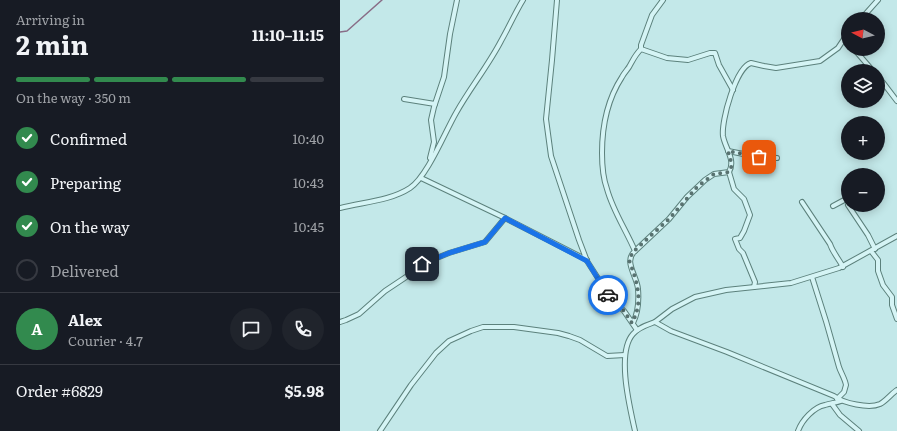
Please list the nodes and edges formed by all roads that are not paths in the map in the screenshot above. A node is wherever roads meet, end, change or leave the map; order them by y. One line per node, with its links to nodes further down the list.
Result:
1 (457, 0): 15 (street)
2 (523, 0): 19 (street)
3 (557, 0): 29 (street)
4 (663, 0): 8 (street)
5 (878, 0): 6 (street)
6 (867, 12)
7 (841, 42): 12 (street)
8 (641, 49): 12 (street); 27 (street)
9 (860, 56): 10 (street)
10 (867, 64)
11 (885, 85): 14 (street)
12 (733, 90): 16 (street)
13 (404, 99): 15 (street)
14 (897, 101)
15 (435, 104): 19 (street)
16 (728, 151): 17 (street); 18 (street)
17 (776, 158)
18 (729, 172): 27 (street); 32 (street)
19 (422, 176): 23 (street); 25 (street)
20 (802, 202): 30 (street)
21 (841, 204): 22 (street)
22 (833, 206)
23 (340, 208)
24 (853, 212): 28 (street)
25 (505, 218): 29 (street); 34 (street)
26 (897, 236): 28 (street)
27 (635, 250): 36 (street)
28 (873, 250): 30 (street); 33 (street)
29 (587, 261): 36 (street)
30 (843, 267): 31 (street)
31 (812, 277): 32 (street); 40 (street)
32 (754, 287): 35 (street)
33 (897, 319)
34 (340, 322)
35 (655, 322): 37 (street); 40 (street)
36 (632, 323): 37 (street)
37 (638, 330): 38 (street)
38 (625, 356): 42 (street); 43 (street)
39 (897, 390): 40 (street)
40 (839, 400): 41 (street)
41 (832, 404): 44 (street); 45 (street)
42 (380, 431)
43 (635, 431)
44 (798, 431)
45 (859, 431)

